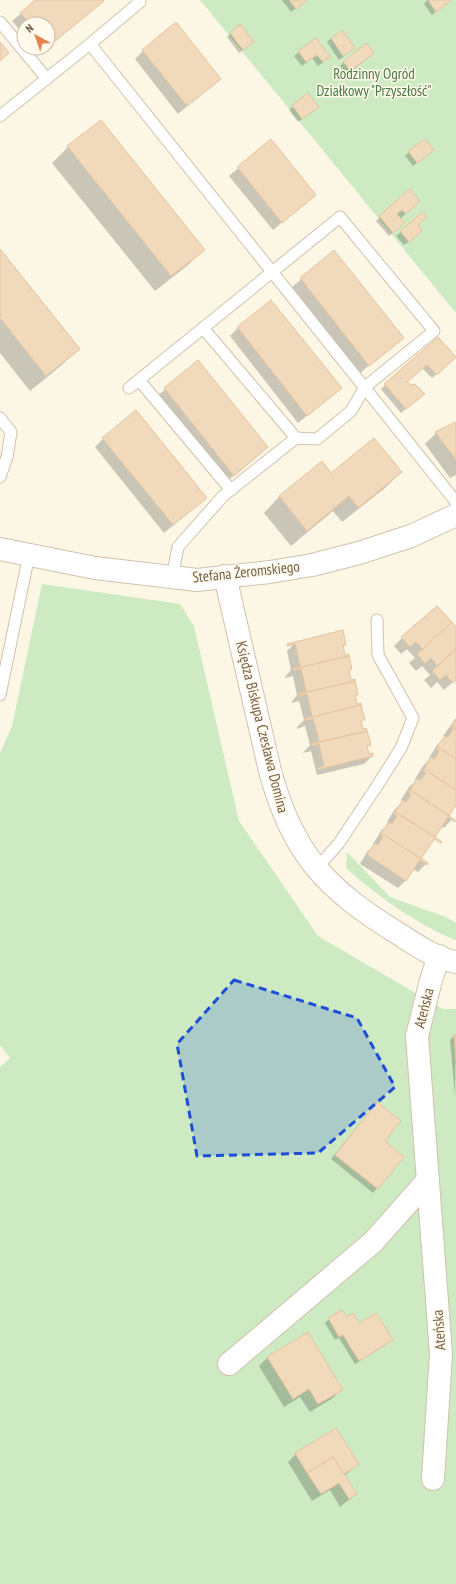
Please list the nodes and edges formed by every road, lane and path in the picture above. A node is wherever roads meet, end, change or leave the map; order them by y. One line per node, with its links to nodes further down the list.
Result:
1 (138, 0): 3 (lane)
2 (0, 22): 4 (lane)
3 (90, 44): 4 (lane); 6 (lane)
4 (47, 79): 5 (lane)
5 (0, 116)
6 (271, 272): 7 (lane); 9 (lane); 9 (lane)
7 (203, 328): 8 (lane); 12 (lane)
8 (139, 380): 10 (lane); 14 (lane)
9 (365, 387): 12 (lane); 15 (lane)
10 (129, 388)
11 (0, 418): 13 (lane)
12 (296, 438): 14 (lane)
13 (0, 477)
14 (231, 490): 20 (lane)
15 (456, 502)
16 (456, 515): 19 (street, Stefana Żeromskiego)
17 (0, 549): 18 (street, Stefana Żeromskiego)
18 (29, 555): 20 (street, Stefana Żeromskiego); 22 (lane)
19 (226, 576): 20 (street, Stefana Żeromskiego); 23 (street, Księdza Biskupa Czesława Domina)
20 (172, 578)
21 (377, 620): 23 (lane)
22 (0, 695)
23 (314, 867): 24 (street, Księdza Biskupa Czesława Domina)
24 (448, 959): 25 (street, Ateńska)
25 (428, 1180): 26 (street); 27 (street, Ateńska)
26 (229, 1364)
27 (433, 1479)

